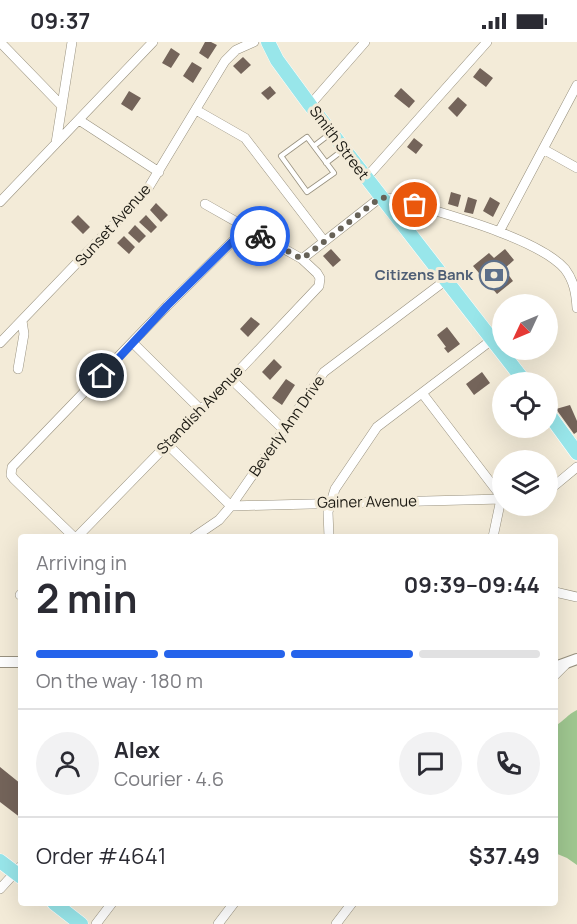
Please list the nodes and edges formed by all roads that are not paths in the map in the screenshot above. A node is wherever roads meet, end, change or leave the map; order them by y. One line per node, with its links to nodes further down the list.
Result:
1 (0, 42): 10 (street)
2 (72, 42): 10 (street)
3 (153, 42): 12 (street)
4 (254, 42): 11 (street, Sunset Avenue)
5 (268, 42): 9 (main road, Smith Street)
6 (365, 42): 9 (street)
7 (487, 42): 21 (street)
8 (577, 85): 17 (street)
9 (310, 105): 13 (main road, Smith Street)
10 (62, 106): 14 (street)
11 (196, 110): 20 (street, Sunset Avenue); 29 (street)
12 (79, 120): 14 (street); 20 (street)
13 (332, 133): 15 (lane); 16 (main road, Smith Street)
14 (56, 144): 23 (street)
15 (314, 146): 18 (lane); 18 (lane)
16 (344, 149): 18 (lane); 21 (main road, Smith Street)
17 (543, 149): 19 (street); 28 (street)
18 (326, 163)
19 (577, 168)
20 (159, 172): 34 (street, Sunset Avenue)
21 (366, 178): 24 (main road, Smith Street)
22 (0, 187): 23 (street)
23 (7, 195): 25 (street)
24 (381, 197): 28 (street); 29 (street); 31 (main road, Smith Street)
25 (0, 202)
26 (205, 204): 27 (street)
27 (246, 228): 30 (street); 38 (street)
28 (499, 232): 32 (street)
29 (324, 241): 30 (street)
30 (302, 259): 40 (street, Standish Avenue)
31 (446, 280): 35 (main road, Smith Street); 44 (street, Beverly Ann Drive)
32 (576, 287): 33 (street)
33 (577, 308)
34 (22, 321): 37 (street, Sunset Avenue); 39 (street)
35 (492, 338)
36 (492, 340): 41 (street)
37 (0, 343)
38 (132, 343): 42 (street); 54 (street)
39 (18, 369)
40 (231, 379): 42 (street, Standish Avenue); 44 (street)
41 (422, 393): 49 (street); 51 (street)
42 (201, 409): 45 (street, Standish Avenue)
43 (558, 427): 46 (main road)
44 (284, 430): 52 (street, Beverly Ann Drive)
45 (167, 444): 52 (street); 55 (street, Standish Avenue)
46 (577, 453)
47 (577, 467): 48 (street)
48 (558, 483)
49 (492, 484)
50 (492, 499): 51 (street, Gainer Avenue)
51 (330, 503): 52 (street, Gainer Avenue); 57 (street)
52 (231, 506): 56 (street, Beverly Ann Drive)
53 (498, 516): 58 (street)
54 (73, 534)
55 (79, 534)
56 (198, 534)
57 (329, 534)
58 (494, 534)
59 (558, 593): 60 (street)
60 (577, 597)
61 (577, 659): 64 (street)
62 (0, 662): 63 (street)
63 (18, 662)
64 (560, 666)
65 (0, 861): 66 (main road)
66 (18, 870)
67 (18, 872): 68 (street)
68 (0, 889)
69 (58, 906): 73 (main road)
70 (110, 906): 74 (street)
71 (232, 906): 75 (street)
72 (350, 906): 76 (street)
73 (81, 924)
74 (96, 924)
75 (218, 924)
76 (336, 924)

